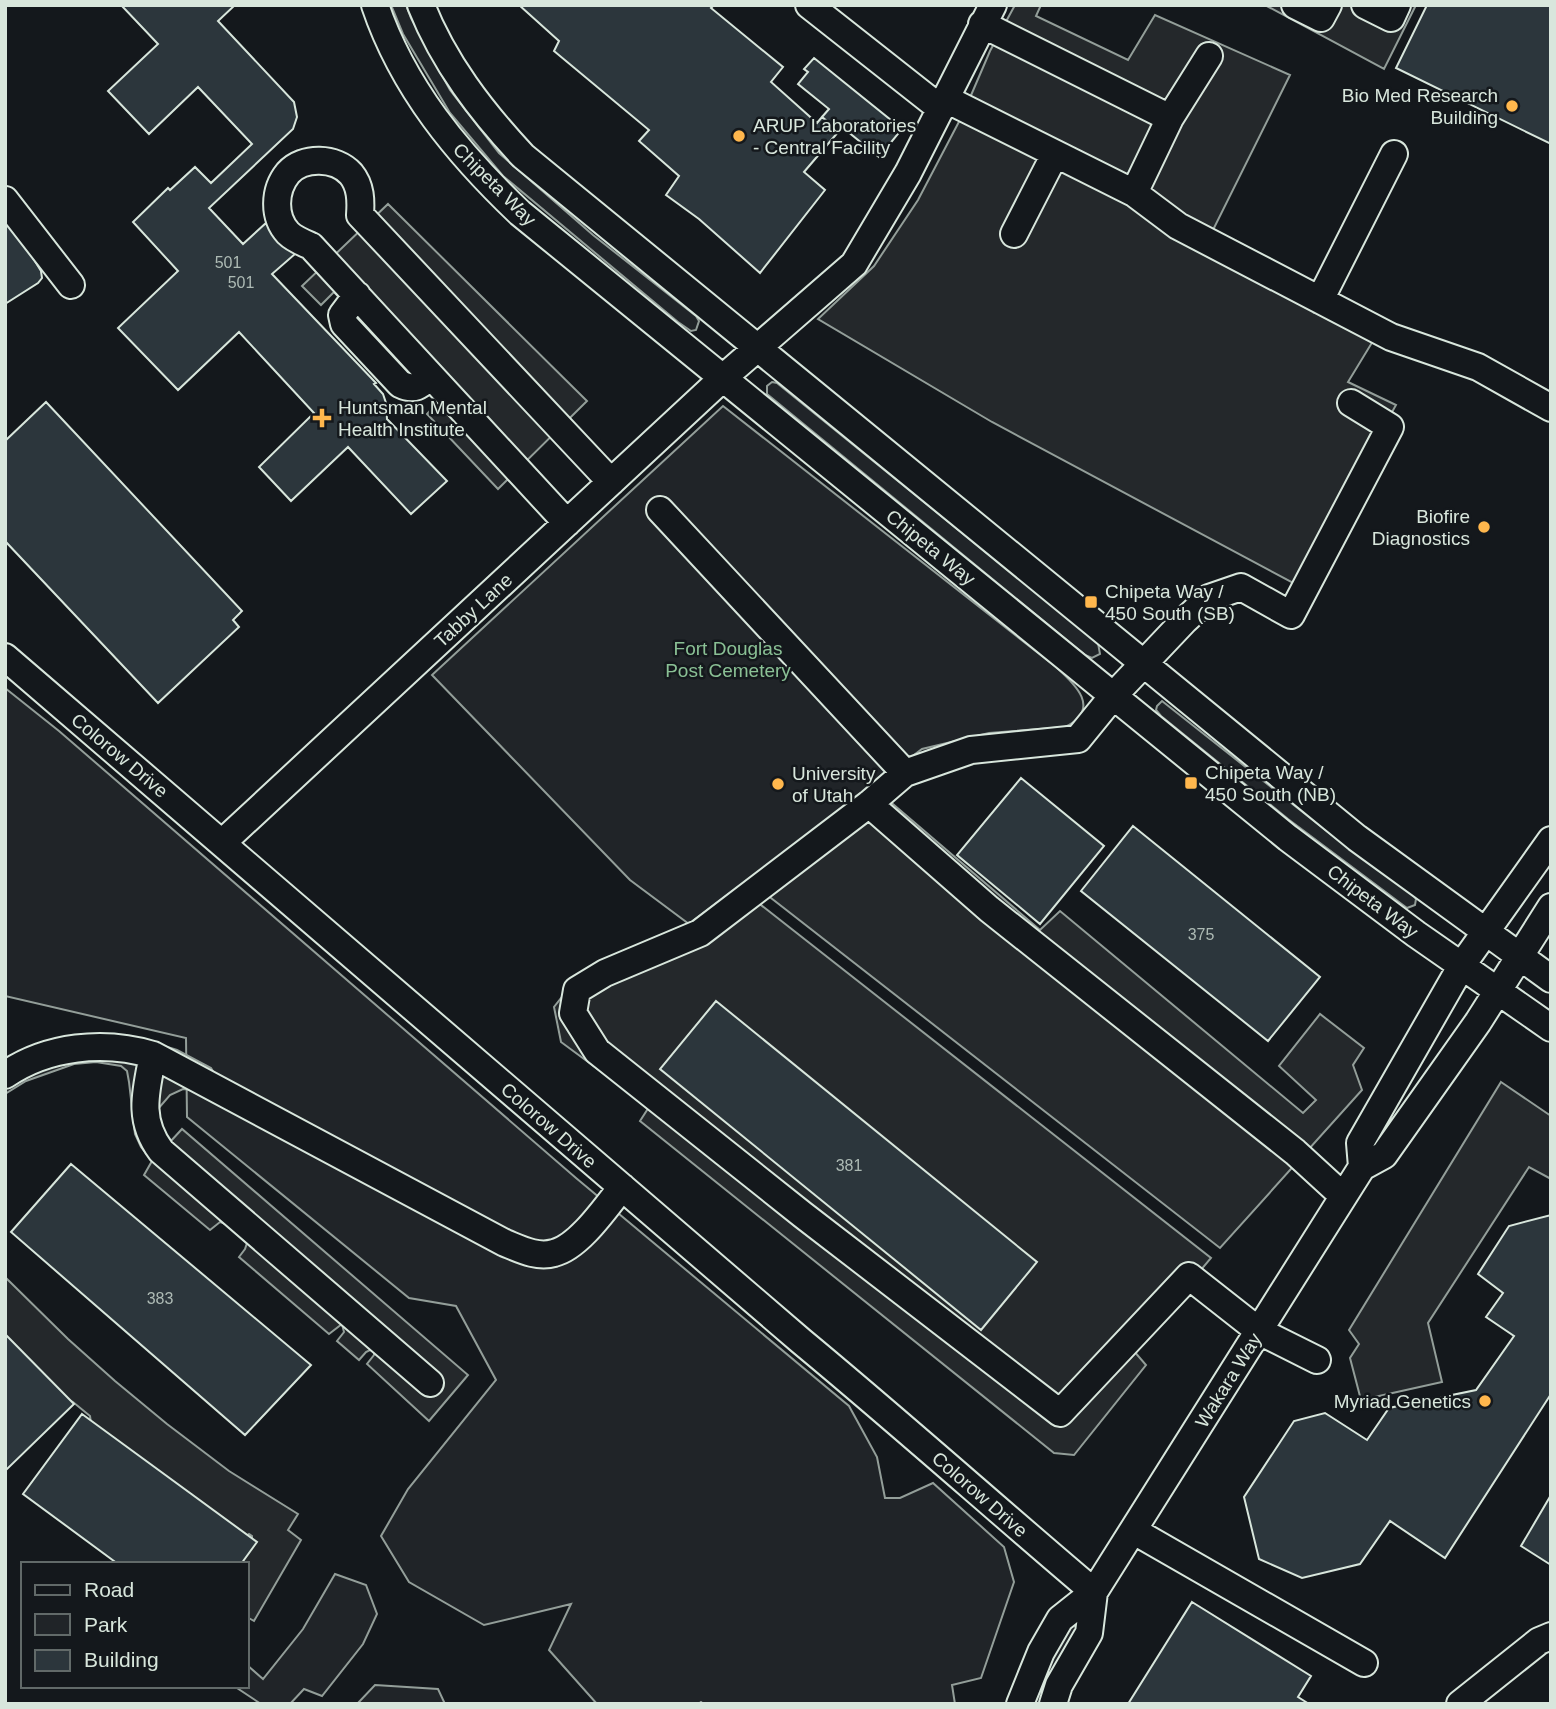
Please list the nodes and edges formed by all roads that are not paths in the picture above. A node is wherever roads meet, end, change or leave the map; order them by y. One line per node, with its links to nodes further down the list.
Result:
1 (375, 5): 20 (street, Chipeta Way)
2 (421, 5): 19 (street, Chipeta Way)
3 (809, 5): 10 (street)
4 (1295, 5): 5 (street)
5 (1328, 5)
6 (1365, 5): 7 (street)
7 (1397, 5)
8 (988, 15): 10 (street, Tabby Lane); 11 (street)
9 (1209, 56): 11 (street)
10 (943, 104): 13 (street); 19 (street, Tabby Lane)
11 (1170, 118): 14 (street)
12 (1394, 153): 18 (street)
13 (1055, 154): 14 (street); 16 (street)
14 (1133, 193): 18 (street)
15 (5, 200): 17 (street)
16 (1014, 234)
17 (71, 285)
18 (1320, 300): 22 (street)
19 (758, 349): 20 (street, Tabby Lane); 27 (street, Chipeta Way)
20 (724, 377): 23 (street, Tabby Lane); 28 (street, Chipeta Way)
21 (1351, 403): 27 (street)
22 (1551, 408)
23 (611, 482): 25 (street, Tabby Lane); 25 (street)
24 (660, 510): 29 (street)
25 (567, 523): 32 (street, Tabby Lane)
26 (5, 657): 32 (street, Colorow Drive)
27 (1142, 664): 28 (street); 34 (street, Chipeta Way)
28 (1113, 696): 29 (street); 36 (street, Chipeta Way)
29 (905, 773): 30 (street)
30 (869, 804): 44 (street); 45 (street)
31 (1551, 840): 34 (street, Wakara Way)
32 (223, 842): 43 (street, Colorow Drive)
33 (1551, 907): 35 (street, Wakara Way)
34 (1485, 931): 35 (street, Chipeta Way); 36 (street, Wakara Way)
35 (1518, 956): 37 (street, Chipeta Way); 38 (street, Wakara Way)
36 (1462, 965): 38 (street, Chipeta Way); 42 (street, Wakara Way)
37 (1551, 979)
38 (1497, 992): 39 (street, Chipeta Way); 42 (street, Wakara Way)
39 (1551, 1028)
40 (153, 1055): 41 (street); 43 (street); 47 (street)
41 (5, 1075)
42 (1362, 1167): 44 (street, Wakara Way)
43 (622, 1187): 49 (street, Colorow Drive)
44 (1343, 1196): 45 (street, Wakara Way)
45 (1259, 1331): 46 (street); 48 (street, Wakara Way)
46 (1317, 1360)
47 (430, 1383)
48 (1134, 1531): 49 (street, Wakara Way); 51 (street)
49 (1094, 1592): 52 (street, Wakara Way); 53 (street, Wakara Way)
50 (1551, 1636): 54 (street)
51 (1364, 1663)
52 (1020, 1704)
53 (1053, 1704)
54 (1460, 1704)

